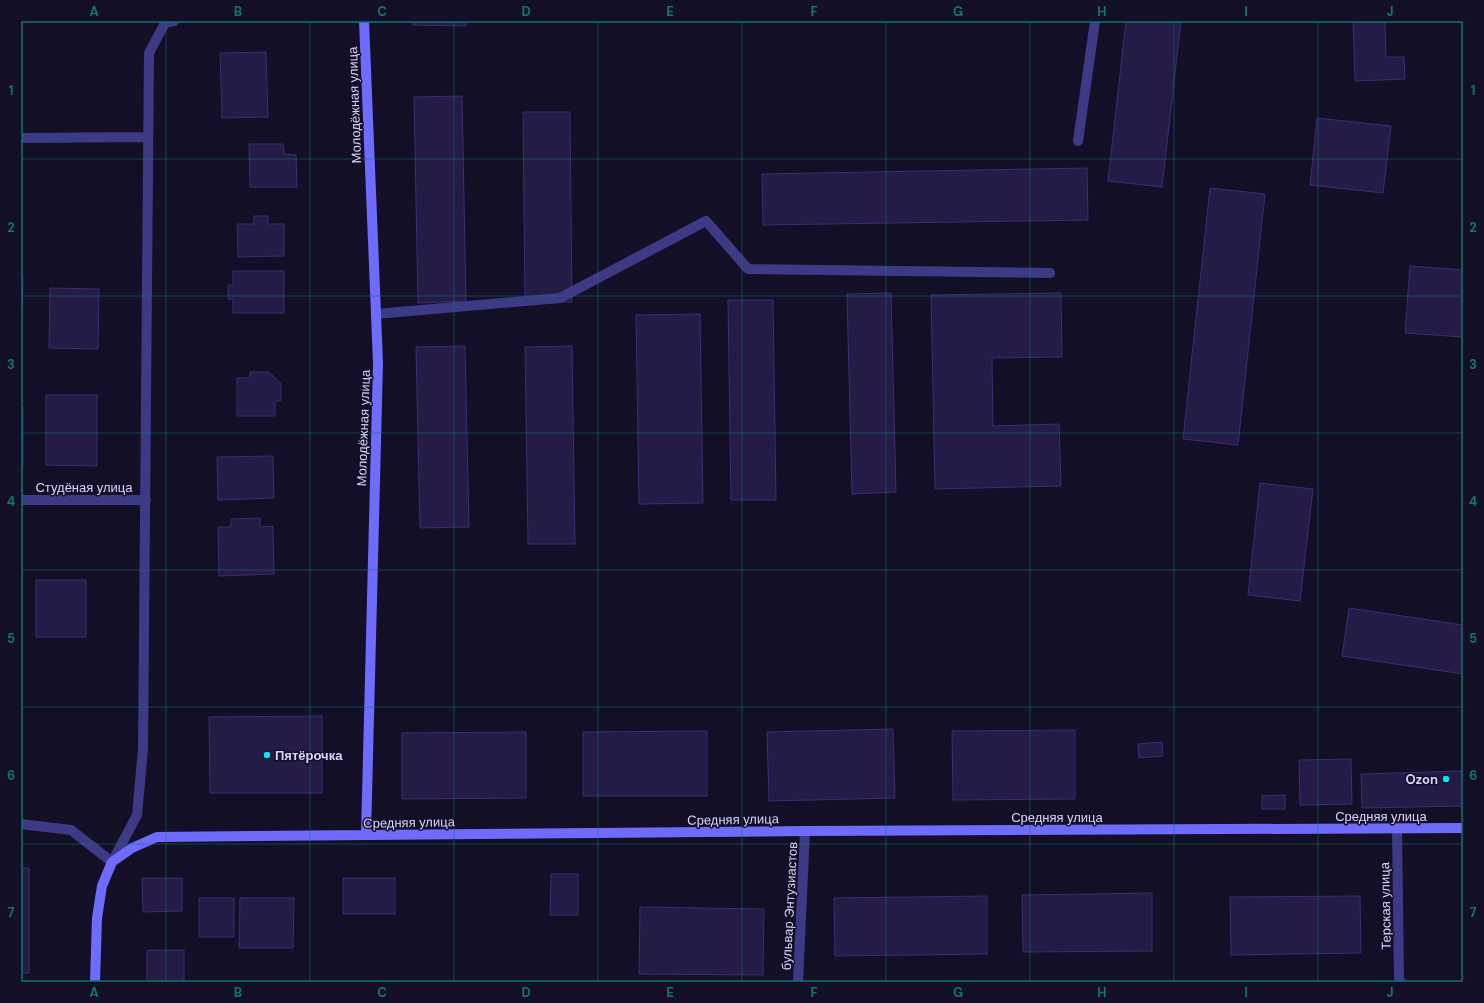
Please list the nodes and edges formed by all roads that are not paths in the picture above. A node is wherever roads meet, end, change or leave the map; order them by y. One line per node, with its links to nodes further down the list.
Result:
1 (174, 21): 4 (street)
2 (364, 21): 8 (street, Молодёжная улица)
3 (1095, 21): 6 (street)
4 (148, 137): 5 (street); 10 (street)
5 (21, 138)
6 (1078, 141)
7 (1050, 273): 8 (street)
8 (376, 314): 15 (street, Молодёжная улица)
9 (21, 500): 10 (street, Студёная улица)
10 (146, 500): 16 (street)
11 (21, 824): 16 (street)
12 (1463, 828): 13 (street, Средняя улица)
13 (1397, 829): 14 (street, Средняя улица); 19 (street, Терская улица)
14 (806, 831): 15 (street, Средняя улица); 18 (street, бульвар Энтузиастов)
15 (366, 835): 16 (street, Средняя улица)
16 (112, 862): 17 (street)
17 (95, 982)
18 (798, 982)
19 (1401, 982)

